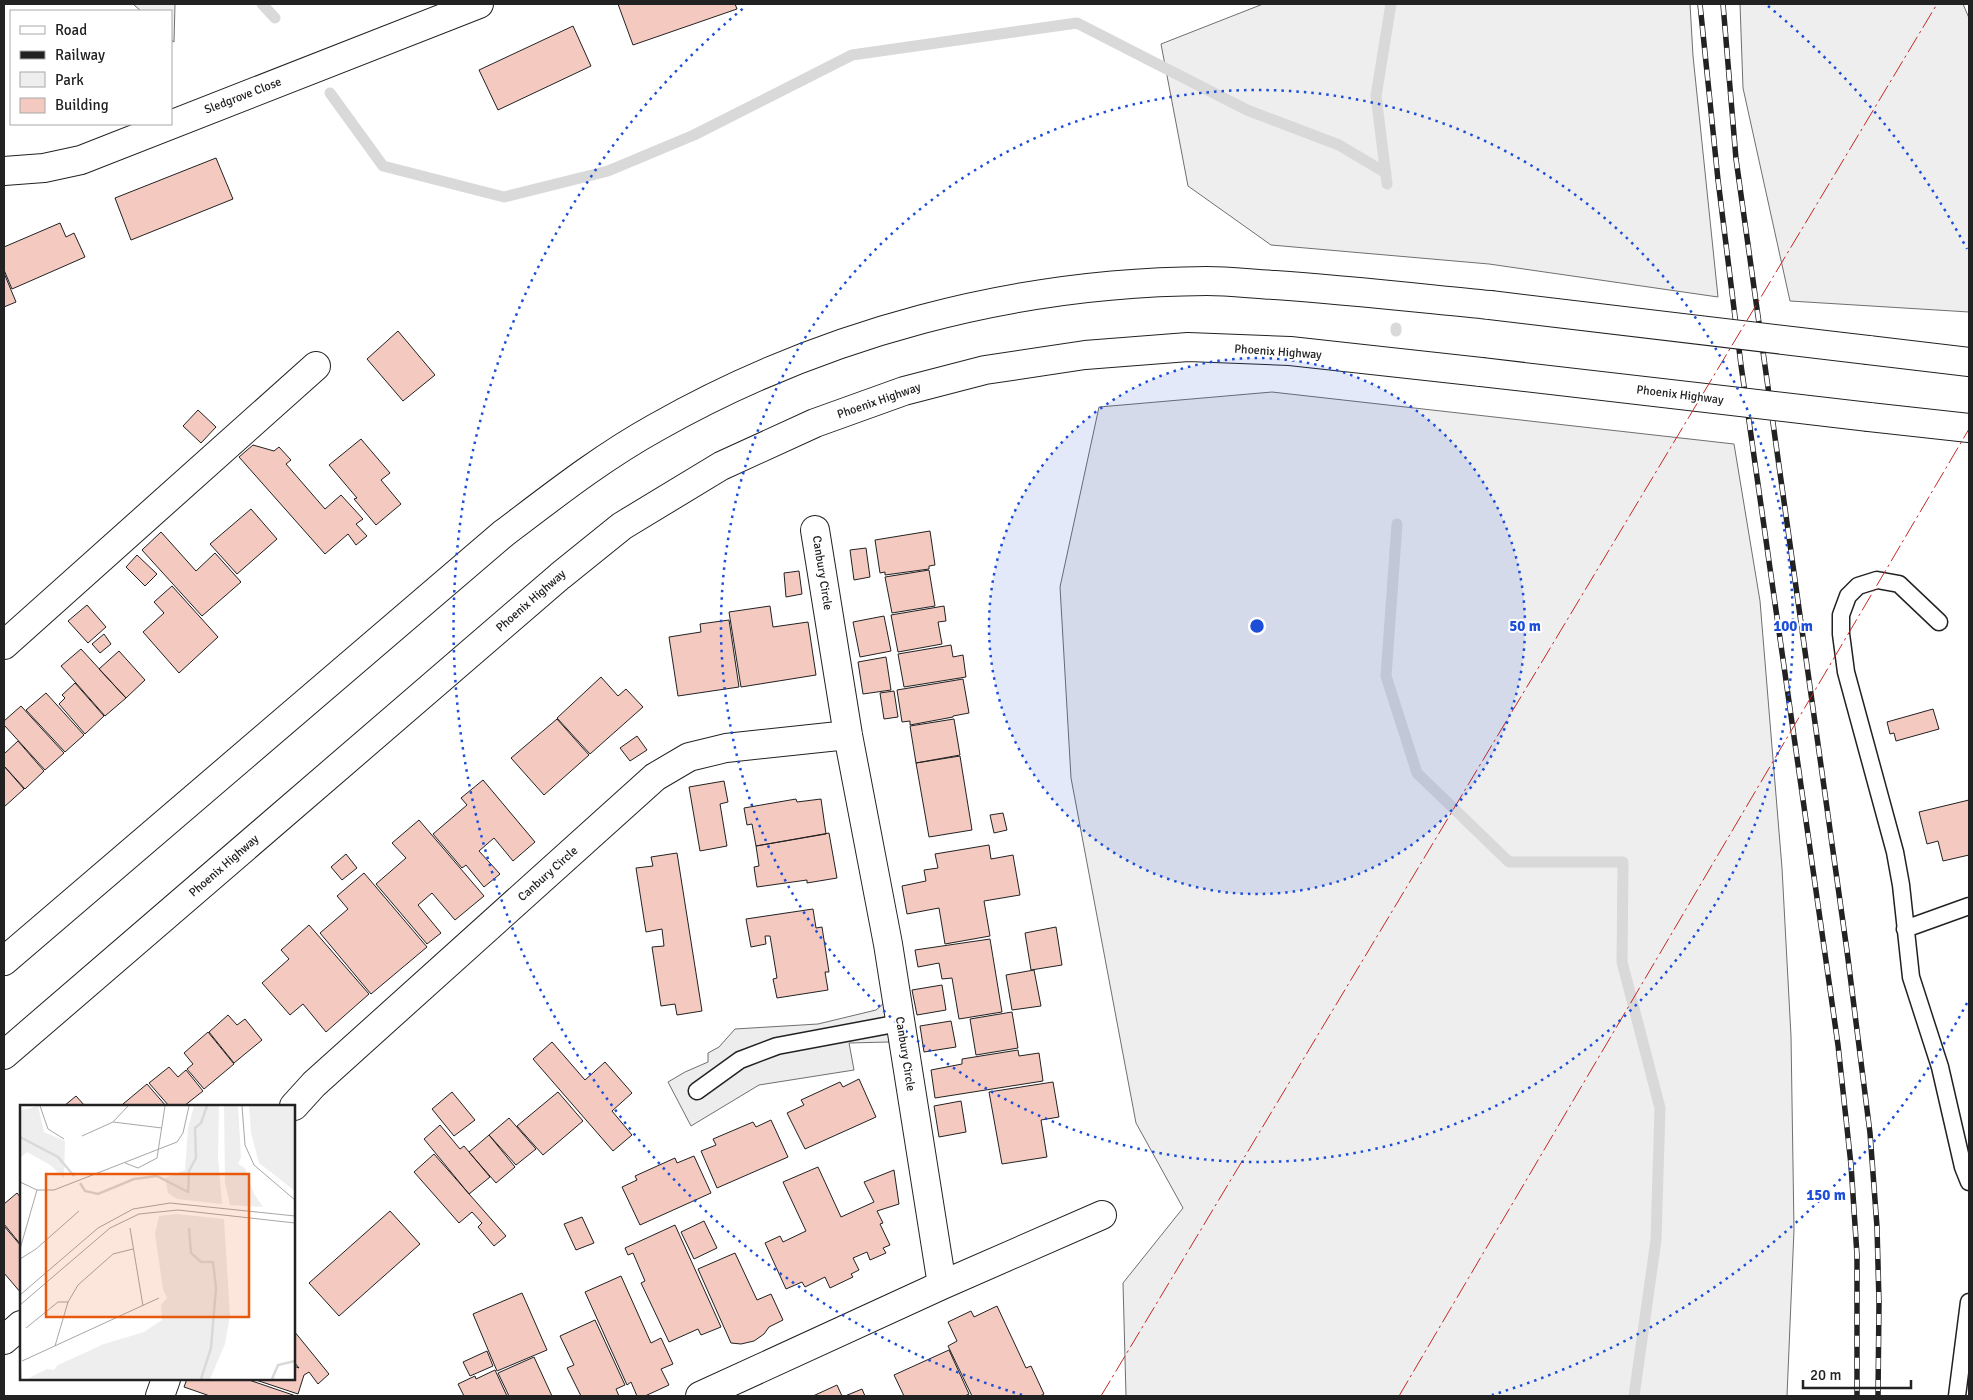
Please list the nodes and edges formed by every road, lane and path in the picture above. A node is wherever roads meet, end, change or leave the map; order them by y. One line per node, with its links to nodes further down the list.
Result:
1 (479, 4): 2 (main road, Sledgrove Close)
2 (172, 124)
3 (170, 125): 4 (main road, Sledgrove Close)
4 (4, 171)
5 (1969, 362): 14 (main road, bridge)
6 (316, 366): 10 (main road)
7 (1969, 428): 16 (main road, Phoenix Highway, bridge)
8 (816, 530): 11 (main road, Canbury Circle)
9 (1939, 622): 13 (lane)
10 (4, 645)
11 (848, 735): 15 (main road, Canbury Circle); 18 (main road, Canbury Circle)
12 (1969, 906): 13 (lane)
13 (1905, 929): 19 (lane)
14 (4, 961)
15 (900, 1023): 17 (lane); 21 (main road, Canbury Circle)
16 (4, 1056)
17 (697, 1091)
18 (295, 1105)
19 (1969, 1182)
20 (1102, 1215): 21 (main road)
21 (942, 1285): 27 (main road)
22 (1969, 1302): 28 (lane)
23 (20, 1326): 24 (main road)
24 (4, 1340)
25 (166, 1380): 26 (main road)
26 (160, 1396)
27 (700, 1396)
28 (1957, 1396)

